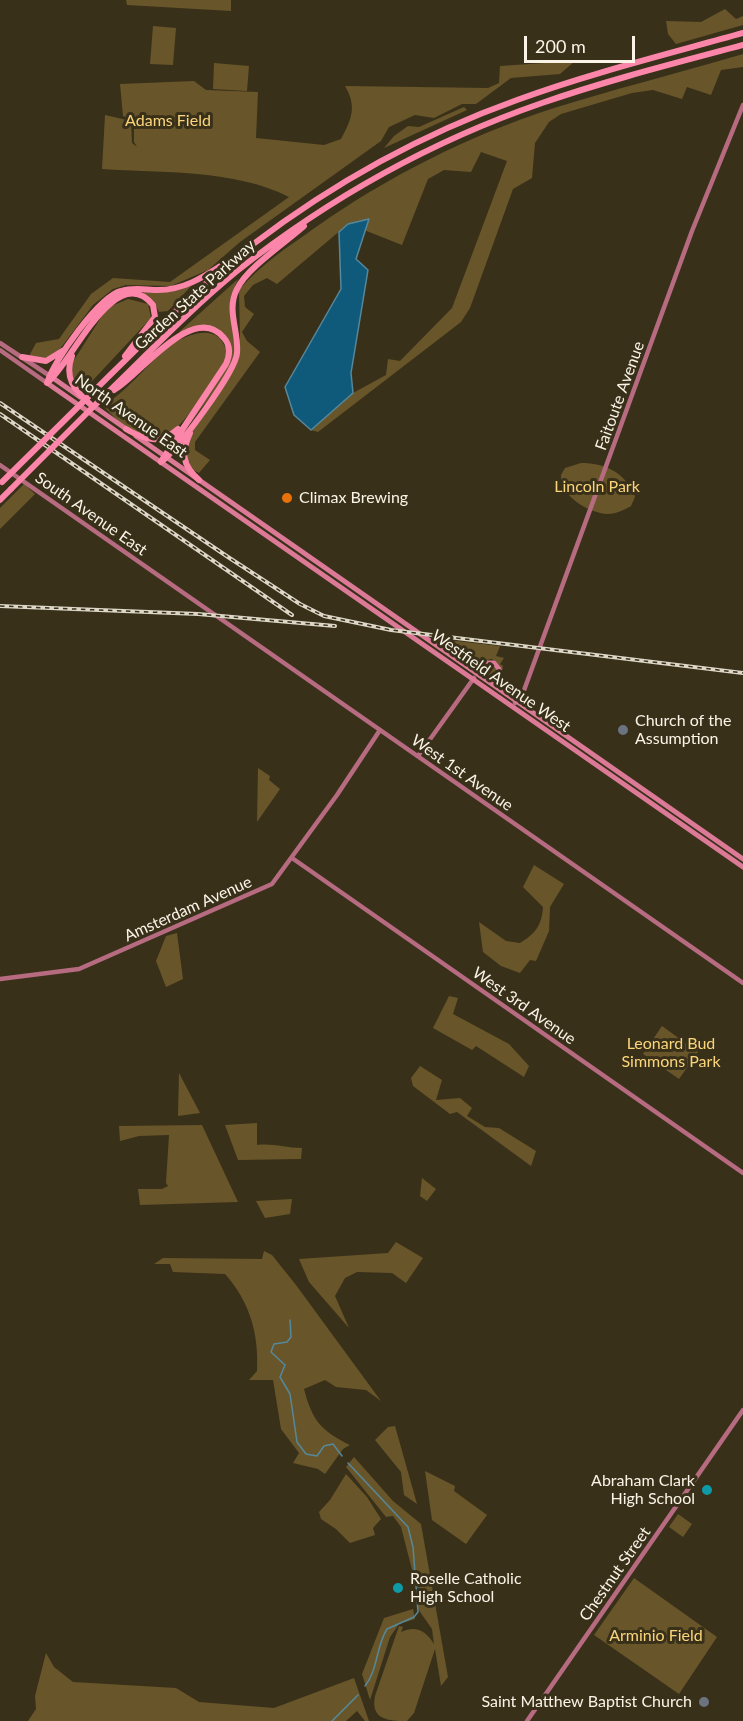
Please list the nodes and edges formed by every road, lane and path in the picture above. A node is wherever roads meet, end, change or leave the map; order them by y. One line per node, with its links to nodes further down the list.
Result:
1 (743, 33): 5 (highway, Garden State Parkway)
2 (743, 45): 4 (highway, Garden State Parkway)
3 (743, 105): 27 (street, Faitoute Avenue)
4 (325, 208): 12 (highway, Garden State Parkway); 15 (highway)
5 (252, 246): 7 (highway); 11 (highway, Garden State Parkway)
6 (0, 343): 9 (street, North Avenue East)
7 (74, 344): 9 (highway); 10 (highway); 11 (highway); 13 (highway)
8 (0, 350): 10 (street, North Avenue East)
9 (22, 357): 10 (street, North Avenue East)
10 (50, 379): 13 (main road, North Avenue East); 17 (main road, North Avenue East)
11 (99, 387): 13 (highway, Garden State Parkway)
12 (108, 393): 14 (highway); 21 (highway, Garden State Parkway, bridge)
13 (90, 400): 16 (main road, North Avenue East); 20 (highway, Garden State Parkway, bridge)
14 (188, 418): 16 (highway); 17 (highway)
15 (196, 421): 17 (highway); 19 (highway)
16 (126, 429): 17 (main road, North Avenue East)
17 (164, 458): 19 (main road, North Avenue East); 23 (main road, North Avenue East)
18 (0, 465): 24 (street, South Avenue East)
19 (199, 480): 22 (main road, North Avenue East)
20 (1, 483)
21 (0, 500)
22 (246, 513): 25 (main road, Westfield Avenue West)
23 (242, 519): 25 (main road, Westfield Avenue West)
24 (167, 583): 29 (street, West 1st Avenue)
25 (475, 676): 26 (main road, Westfield Avenue West); 26 (main road); 28 (main road, Westfield Avenue West); 30 (street)
26 (505, 693): 27 (main road, Westfield Avenue West)
27 (518, 702): 28 (street); 31 (main road, Westfield Avenue West)
28 (510, 704): 31 (main road, Westfield Avenue West)
29 (380, 730): 30 (street, West 1st Avenue); 32 (street, Amsterdam Avenue)
30 (418, 756): 36 (street, West 1st Avenue)
31 (734, 856): 33 (main road, Westfield Avenue West); 34 (main road, Westfield Avenue West)
32 (292, 858): 35 (street, Amsterdam Avenue); 37 (street, West 3rd Avenue)
33 (743, 859)
34 (743, 867)
35 (0, 979)
36 (743, 983)
37 (743, 1173)
38 (743, 1410): 39 (street, Chestnut Street)
39 (526, 1721)

